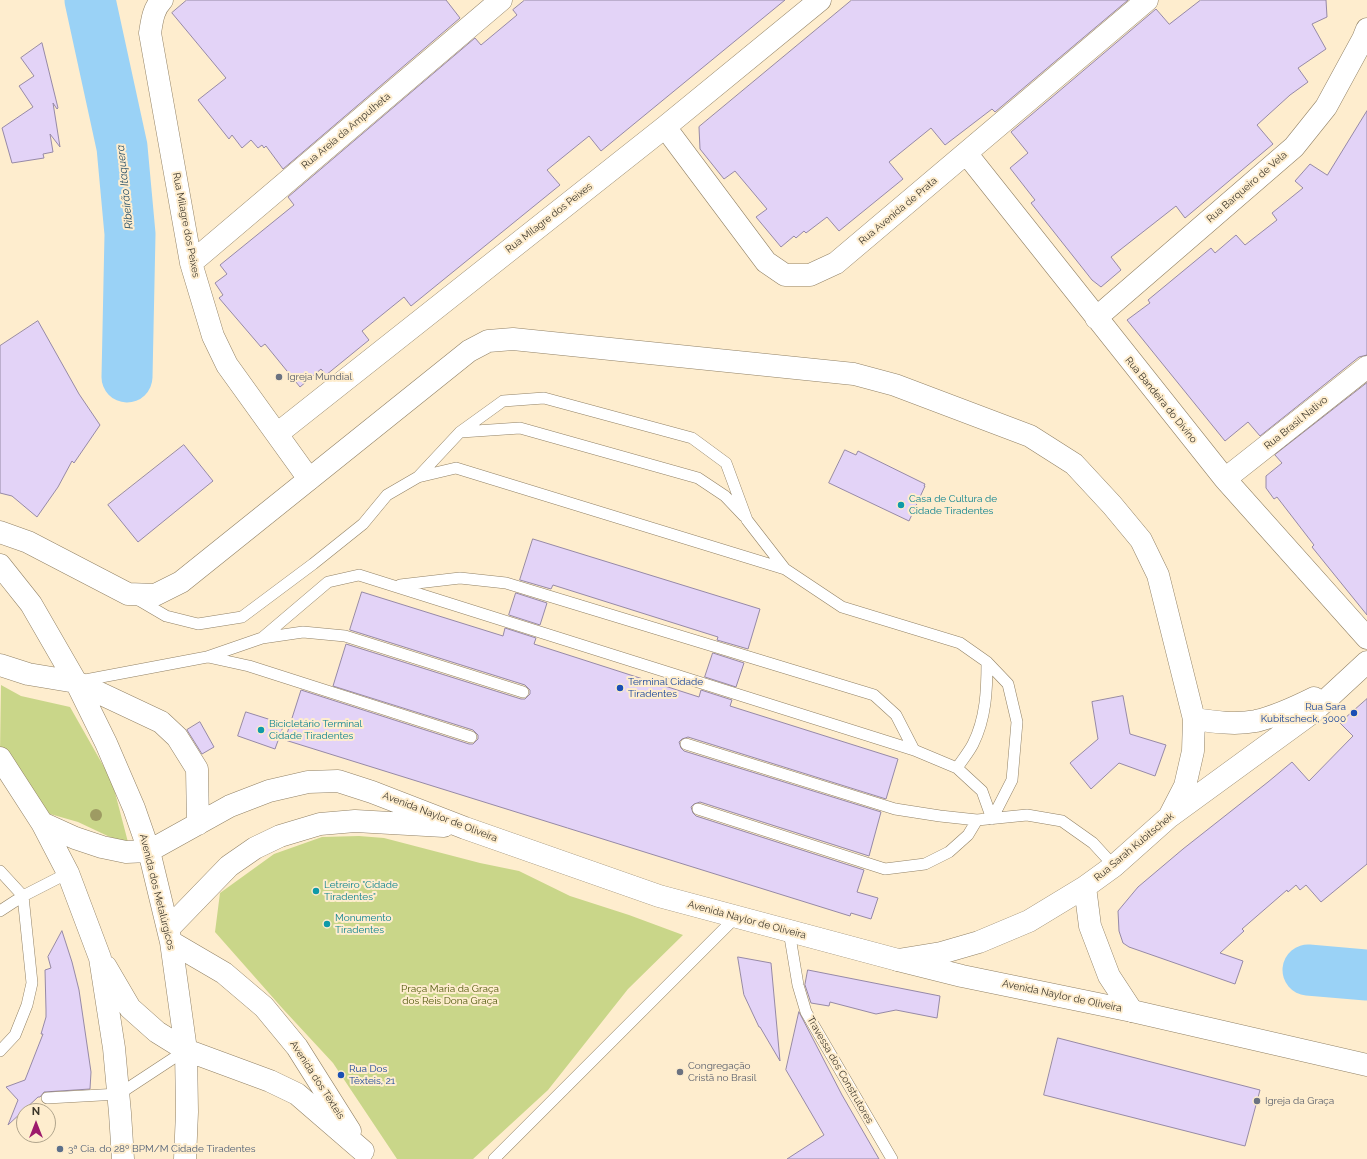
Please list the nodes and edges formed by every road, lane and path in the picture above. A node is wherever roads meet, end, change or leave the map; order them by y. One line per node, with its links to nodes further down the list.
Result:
1 (162, 0): 8 (street, Rua Milagre dos Peixes)
2 (501, 0): 8 (street, Rua Areia da Ampulheta)
3 (820, 0): 6 (street, Rua Milagre dos Peixes)
4 (1147, 0): 7 (street, Rua Avenida de Prata)
5 (1367, 29): 9 (street, Rua Barqueiro de Vela)
6 (665, 127): 7 (street, Rua Avenida de Prata); 12 (street, Rua Milagre dos Peixes)
7 (966, 153): 9 (street, Rua Bandeira do Divino)
8 (191, 263): 12 (street, Rua Milagre dos Peixes)
9 (1096, 318): 15 (street, Rua Bandeira do Divino)
10 (1367, 366): 15 (street, Rua Brasil Nativo)
11 (460, 432): 13 (lane); 16 (lane); 16 (lane)
12 (277, 434): 14 (street, Rua Milagre dos Peixes)
13 (418, 477): 19 (lane); 21 (lane)
14 (309, 479): 21 (street); 31 (street)
15 (1225, 479): 23 (street, Rua Bandeira do Divino)
16 (748, 520): 19 (lane)
17 (0, 532): 21 (street)
18 (0, 565): 28 (street, Avenida dos Metalúrgicos)
19 (785, 569): 25 (lane)
20 (395, 586): 22 (lane); 34 (lane); 34 (lane)
21 (128, 594)
22 (262, 638): 24 (lane); 30 (lane)
23 (1367, 638)
24 (208, 657): 28 (lane); 32 (lane)
25 (987, 662): 36 (lane); 39 (lane)
26 (1367, 662): 29 (street, Rua Sarah Kubitschek)
27 (0, 666): 28 (street)
28 (76, 682): 42 (street); 44 (street, Avenida dos Metalúrgicos)
29 (1343, 683): 31 (street, Rua Sarah Kubitschek); 38 (street, Rua Sarah Kubitschek)
30 (523, 692)
31 (1194, 720): 38 (street)
32 (471, 737)
33 (686, 744): 40 (lane)
34 (914, 750): 36 (lane)
35 (0, 758): 41 (street)
36 (957, 768): 39 (lane)
37 (698, 809): 40 (lane)
38 (1169, 817): 45 (street, Rua Sarah Kubitschek)
39 (992, 819): 40 (lane); 45 (lane)
40 (977, 820)
41 (42, 823): 44 (street); 47 (street)
42 (198, 824): 43 (street, Avenida Naylor de Oliveira); 44 (street, Avenida Naylor de Oliveira)
43 (465, 828): 51 (street, Avenida Naylor de Oliveira); 53 (street)
44 (149, 851): 53 (street, Avenida dos Metalúrgicos)
45 (1114, 866): 48 (street, Rua Sarah Kubitschek)
46 (0, 871): 49 (lane)
47 (68, 873): 49 (lane); 54 (street)
48 (1085, 887): 55 (street, Rua Sarah Kubitschek); 56 (street)
49 (23, 896): 50 (lane); 58 (lane)
50 (0, 911)
51 (736, 917): 52 (street, Avenida Naylor de Oliveira); 65 (lane)
52 (789, 931): 55 (street, Avenida Naylor de Oliveira); 66 (lane, Travessa dos Construtores)
53 (170, 936): 57 (street, Avenida dos Metalúrgicos); 62 (street, Avenida dos Têxteis)
54 (100, 958): 57 (street, Avenida dos Têxteis); 60 (street)
55 (898, 960): 56 (street, Avenida Naylor de Oliveira)
56 (1132, 1011): 59 (street, Avenida Naylor de Oliveira)
57 (186, 1050): 60 (lane); 62 (street, Avenida dos Têxteis); 64 (street, Avenida dos Metalúrgicos)
58 (0, 1051)
59 (1367, 1065)
60 (118, 1094): 61 (lane); 63 (street)
61 (47, 1098)
62 (365, 1155)
63 (123, 1159)
64 (185, 1159)
65 (494, 1159)
66 (892, 1159)

